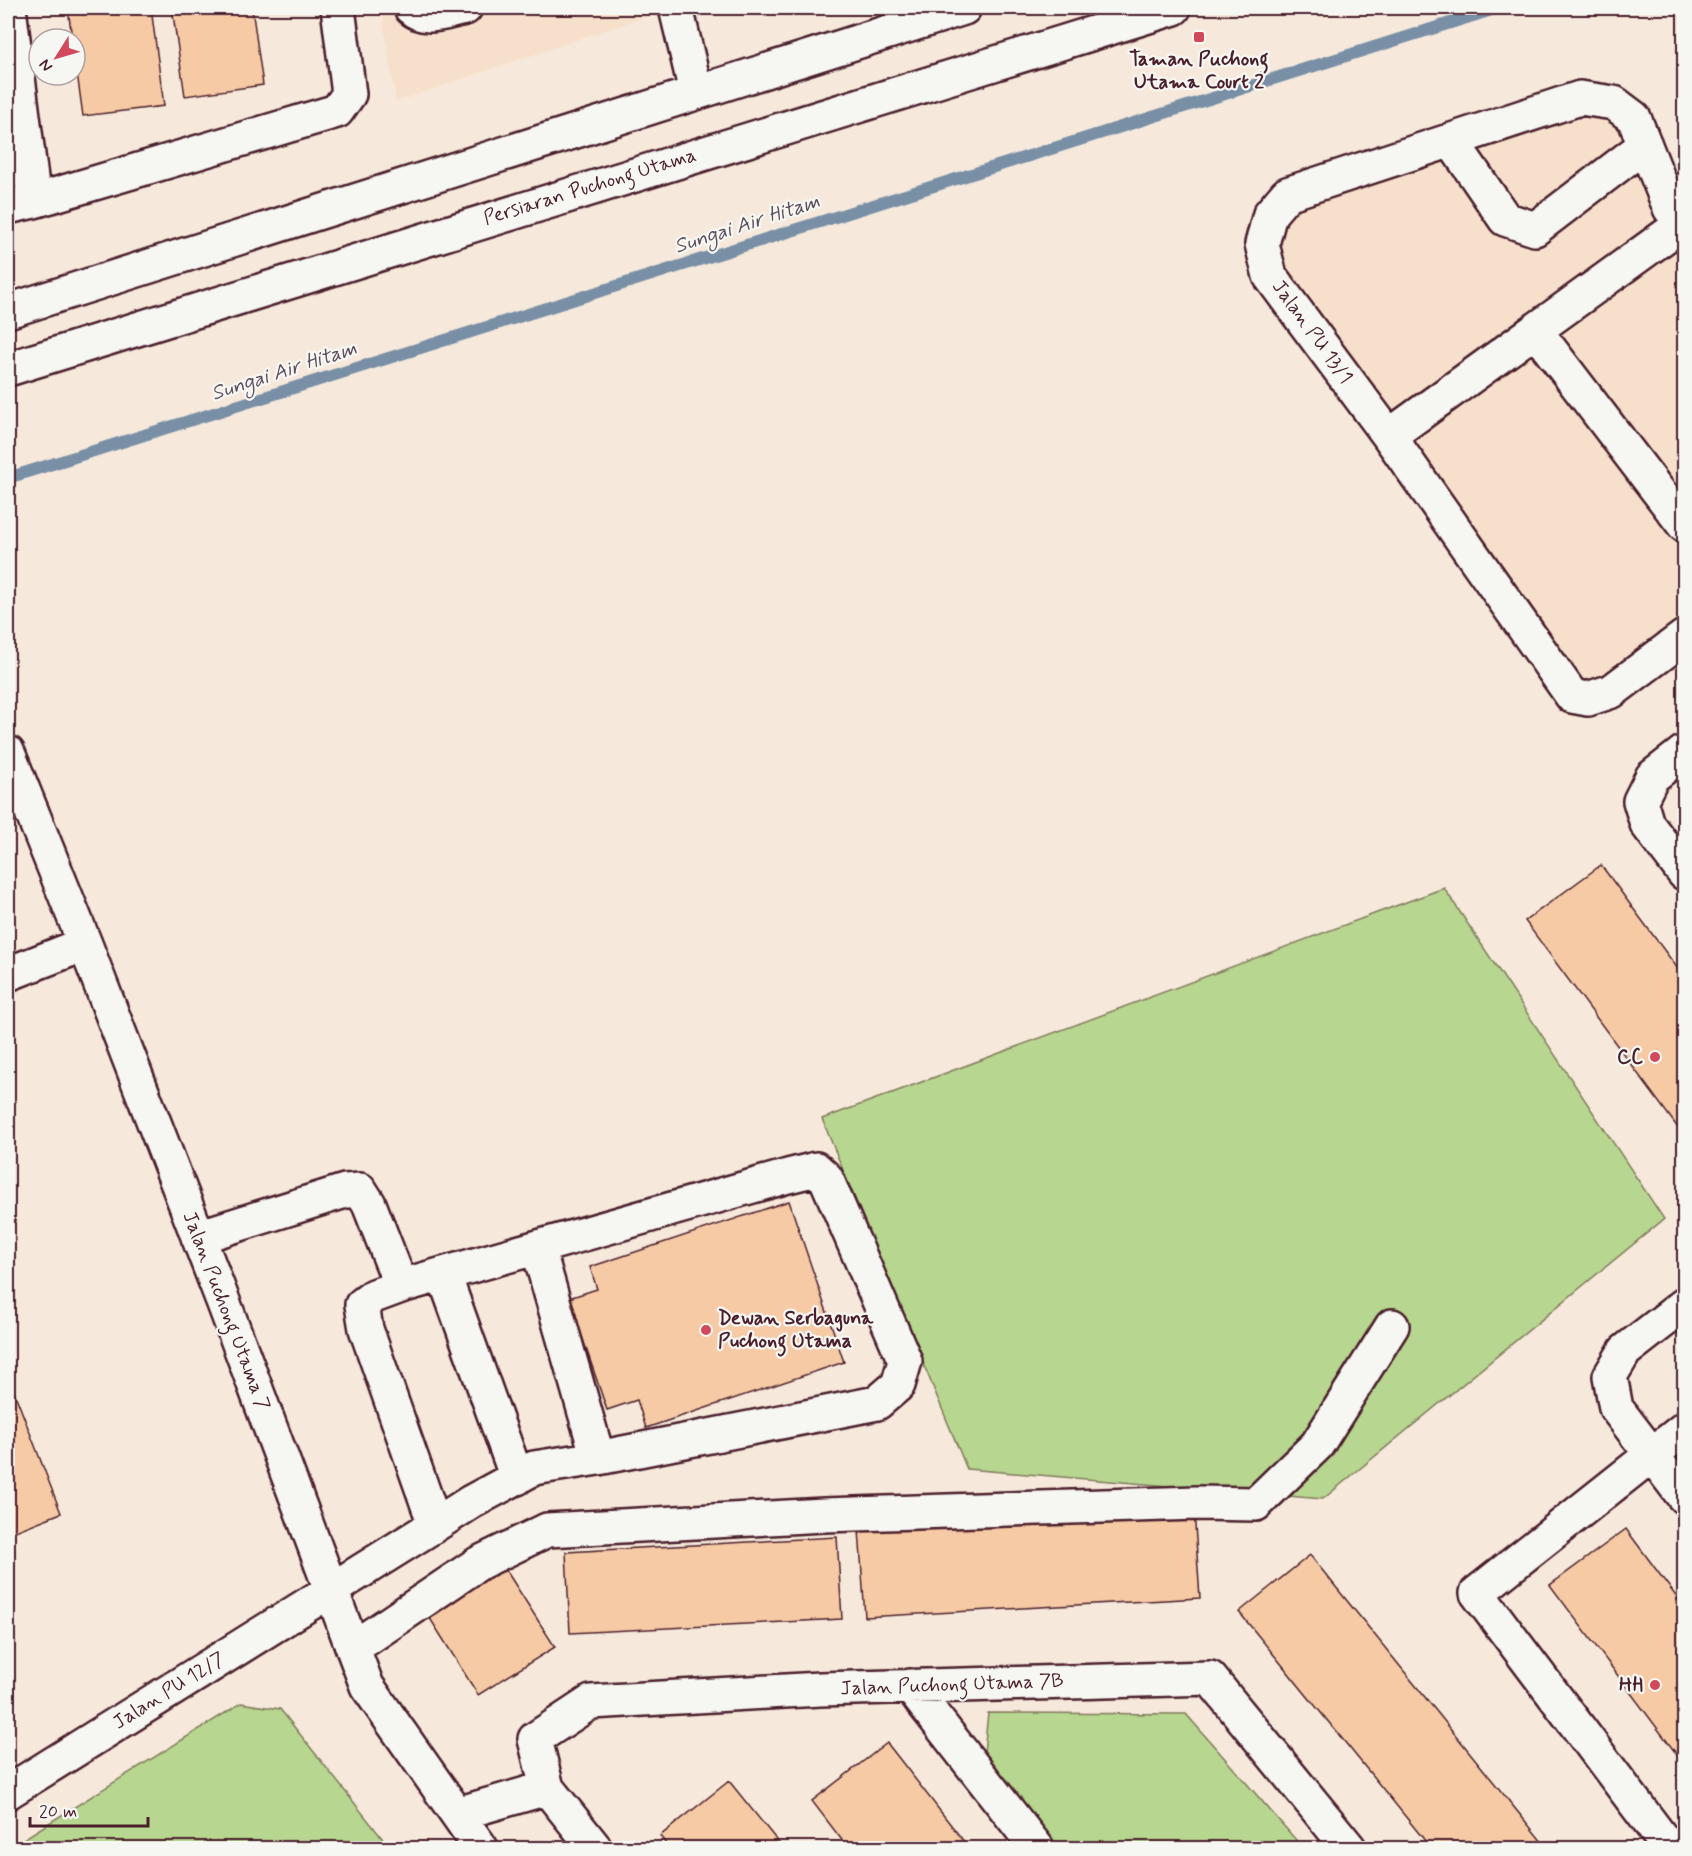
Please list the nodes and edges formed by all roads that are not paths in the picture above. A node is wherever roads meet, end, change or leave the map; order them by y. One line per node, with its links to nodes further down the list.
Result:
1 (9, 8): 11 (street)
2 (338, 8): 11 (street)
3 (411, 8): 4 (street)
4 (465, 8)
5 (676, 8): 8 (street)
6 (964, 8): 8 (street)
7 (1174, 8): 15 (street, Persiaran Puchong Utama)
8 (696, 92): 13 (street)
9 (1451, 140): 10 (street, Jalan PU 13/1); 10 (street); 16 (street, Jalan PU 13/1)
10 (1645, 145): 12 (street, Jalan PU 13/1)
11 (21, 204)
12 (1683, 226): 14 (street)
13 (8, 311)
14 (1535, 330): 16 (street); 17 (street)
15 (8, 369)
16 (1389, 436): 18 (street, Jalan PU 13/1)
17 (1684, 525)
18 (1684, 638)
19 (1684, 752): 21 (street)
20 (8, 753): 22 (street, Jalan Puchong Utama 7)
21 (1684, 873)
22 (85, 944): 23 (street); 24 (street, Jalan Puchong Utama 7)
23 (8, 974)
24 (198, 1237): 27 (street); 36 (street, Jalan Puchong Utama 7)
25 (538, 1248): 26 (street); 32 (street); 32 (street, Jalan PU 12/7)
26 (444, 1275): 27 (street); 33 (street)
27 (401, 1286): 35 (street)
28 (1684, 1305): 31 (street)
29 (1392, 1326): 37 (street)
30 (1684, 1429): 31 (street)
31 (1652, 1454): 34 (street); 46 (street)
32 (598, 1458): 33 (street, Jalan PU 12/7)
33 (517, 1478): 35 (street, Jalan PU 12/7)
34 (1684, 1497)
35 (435, 1525): 36 (street, Jalan PU 12/7)
36 (331, 1590): 37 (street, Jalan Puchong Utama 7); 40 (street, Jalan PU 12/7)
37 (353, 1648): 41 (street, Jalan Puchong Utama 7)
38 (910, 1686): 39 (street, Jalan Puchong Utama 7B); 44 (street); 45 (street, Jalan Puchong Utama 7B)
39 (548, 1788): 41 (street); 43 (street)
40 (8, 1792)
41 (457, 1814): 42 (street, Jalan Puchong Utama 7)
42 (481, 1848)
43 (595, 1848)
44 (1037, 1848)
45 (1349, 1848)
46 (1669, 1848)

